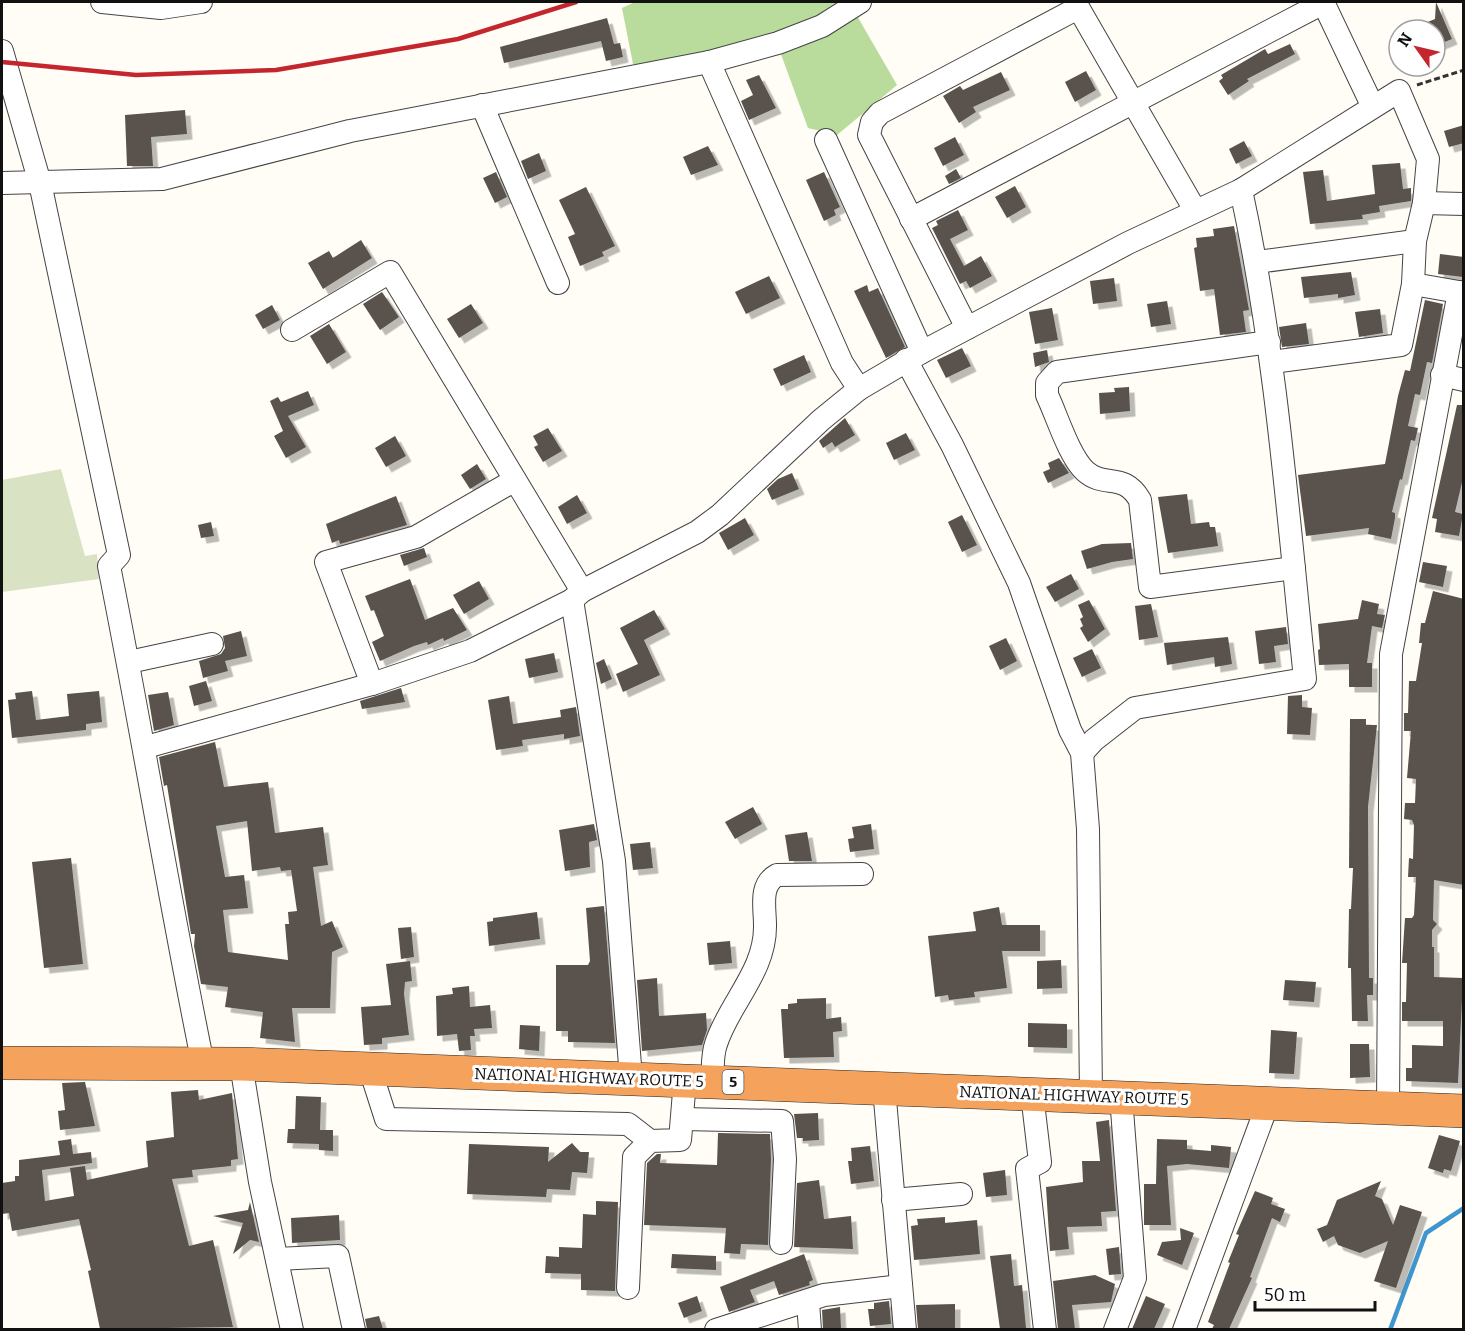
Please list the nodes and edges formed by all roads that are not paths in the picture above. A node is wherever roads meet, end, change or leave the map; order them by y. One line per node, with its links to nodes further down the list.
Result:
1 (102, 2): 2 (street)
2 (201, 2)
3 (860, 2): 7 (street)
4 (1323, 2): 8 (street); 10 (street)
5 (1076, 5): 8 (street); 18 (street)
6 (2, 51): 13 (street)
7 (709, 62): 9 (street); 29 (street)
8 (1134, 104): 17 (street); 18 (street)
9 (482, 105): 13 (street); 21 (street)
10 (1372, 105): 14 (street); 15 (street)
11 (826, 140): 27 (street)
12 (2, 183): 13 (street)
13 (40, 183): 34 (street)
14 (1241, 190): 17 (street); 20 (street)
15 (1424, 203): 16 (street); 19 (street)
16 (1464, 204)
17 (1195, 210): 24 (street)
18 (911, 219): 24 (street)
19 (1415, 241): 20 (street); 22 (street)
20 (1257, 262): 26 (street)
21 (558, 283)
22 (1413, 284): 23 (street); 26 (street)
23 (1461, 292): 28 (street)
24 (967, 328): 27 (street)
25 (292, 330): 30 (street)
26 (1270, 352): 31 (street); 31 (street)
27 (914, 356): 29 (street); 37 (street)
28 (1453, 378): 50 (street)
29 (859, 389): 32 (street)
30 (515, 480): 32 (street); 35 (street)
31 (1294, 568): 37 (street)
32 (577, 595): 35 (street); 43 (street)
33 (212, 644): 34 (street)
34 (129, 662): 36 (street)
35 (372, 684): 36 (street)
36 (146, 747): 40 (street)
37 (1082, 753): 48 (street)
38 (862, 874): 44 (street)
39 (2, 1063): 40 (highway, NATIONAL HIGHWAY ROUTE 5 / 5)
40 (203, 1064): 41 (highway, NATIONAL HIGHWAY ROUTE 5 / 5)
41 (241, 1064): 42 (highway, NATIONAL HIGHWAY ROUTE 5 / 5); 58 (street)
42 (370, 1069): 43 (highway, NATIONAL HIGHWAY ROUTE 5 / 5); 54 (street)
43 (631, 1078): 44 (highway, NATIONAL HIGHWAY ROUTE 5 / 5)
44 (699, 1081): 45 (highway, NATIONAL HIGHWAY ROUTE 5 / 5); 52 (street)
45 (774, 1083): 46 (highway, NATIONAL HIGHWAY ROUTE 5 / 5); 53 (street)
46 (884, 1088): 47 (highway, NATIONAL HIGHWAY ROUTE 5 / 5); 56 (street)
47 (1032, 1094): 48 (highway, NATIONAL HIGHWAY ROUTE 5 / 5); 67 (street)
48 (1106, 1096): 49 (highway, NATIONAL HIGHWAY ROUTE 5 / 5); 68 (street)
49 (1268, 1103): 50 (highway, NATIONAL HIGHWAY ROUTE 5 / 5); 69 (street)
50 (1388, 1108): 51 (highway, NATIONAL HIGHWAY ROUTE 5 / 5)
51 (1464, 1111)
52 (682, 1119): 53 (street); 54 (street)
53 (772, 1120): 57 (street)
54 (650, 1141): 60 (street)
55 (961, 1194): 56 (street)
56 (893, 1200): 59 (street)
57 (781, 1243)
58 (277, 1259): 62 (street); 63 (street)
59 (901, 1286): 61 (street); 66 (street)
60 (628, 1288)
61 (808, 1302): 64 (street); 65 (street)
62 (292, 1329)
63 (354, 1329)
64 (716, 1329)
65 (810, 1329)
66 (904, 1329)
67 (1045, 1329)
68 (1115, 1329)
69 (1184, 1329)

